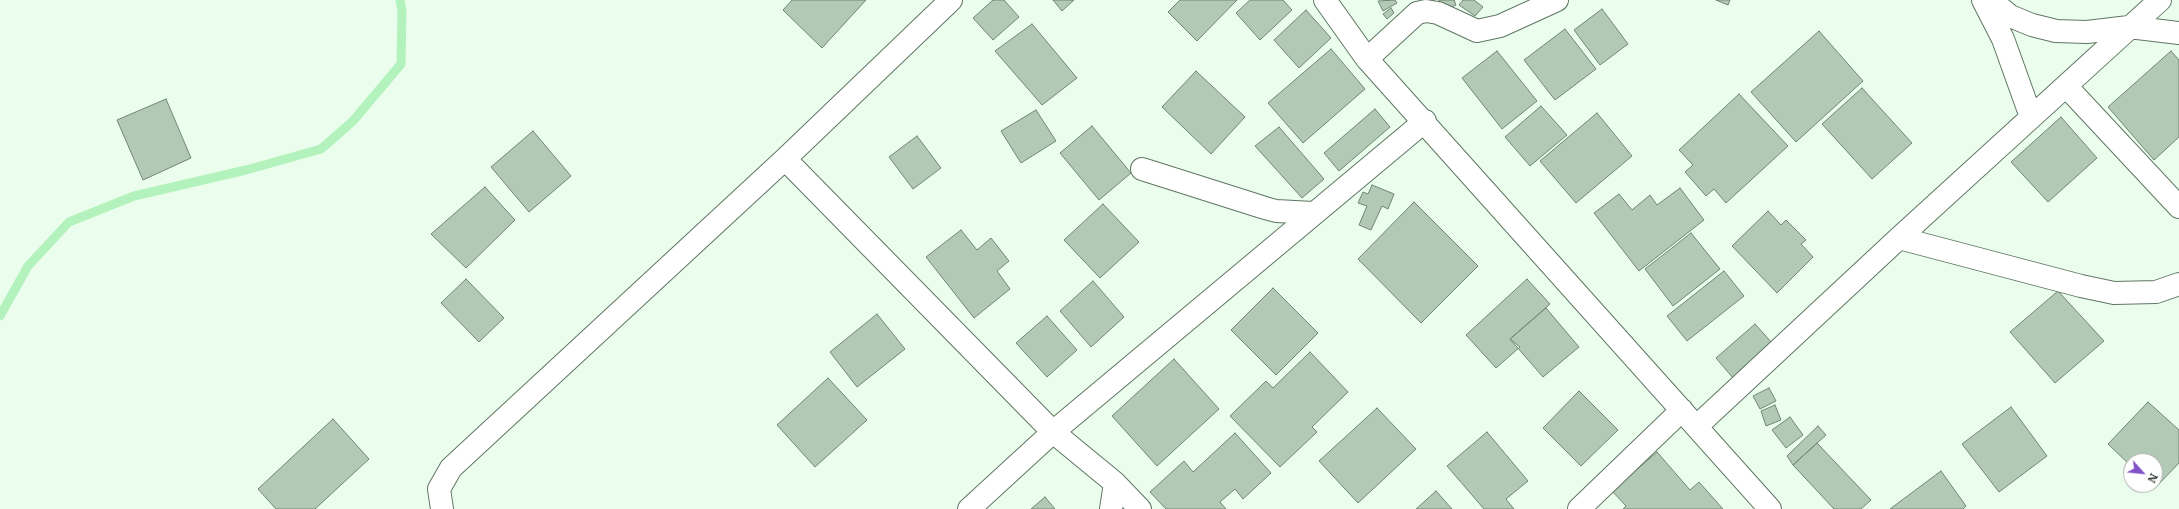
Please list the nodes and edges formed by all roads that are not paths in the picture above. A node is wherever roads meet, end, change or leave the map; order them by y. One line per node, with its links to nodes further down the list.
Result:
1 (951, 0): 13 (street)
2 (1325, 0): 9 (street)
3 (1557, 0): 9 (street)
4 (1983, 0): 11 (street)
5 (1991, 0): 7 (street)
6 (2160, 0): 7 (street)
7 (2128, 26): 8 (street); 10 (street)
8 (2179, 32)
9 (1367, 59): 12 (street)
10 (2066, 86): 11 (street); 15 (street)
11 (2031, 117): 17 (street)
12 (1425, 121): 16 (street); 19 (street)
13 (785, 158): 21 (street); 23 (street)
14 (1142, 169): 16 (street)
15 (2179, 207)
16 (1313, 213): 21 (street)
17 (1898, 238): 18 (street); 20 (street)
18 (2179, 284)
19 (1682, 410): 20 (street); 27 (street)
20 (1697, 426): 28 (street)
21 (1053, 432): 22 (street); 24 (street)
22 (1115, 483): 25 (street); 26 (street)
23 (442, 509)
24 (969, 509)
25 (1110, 509)
26 (1140, 509)
27 (1579, 509)
28 (1770, 509)

